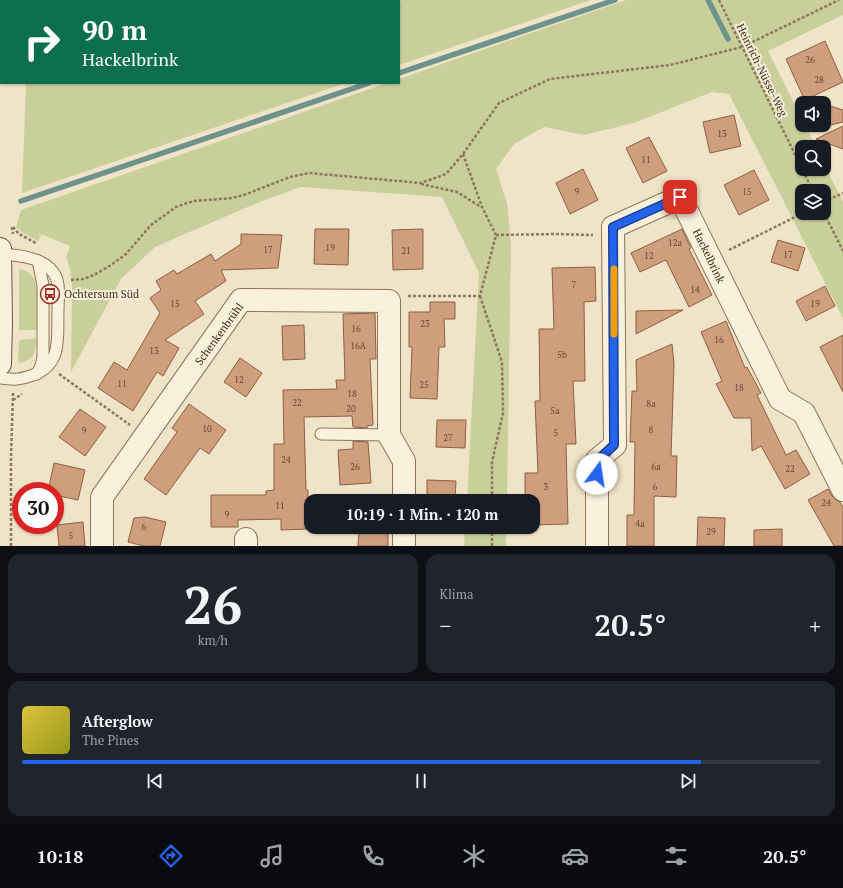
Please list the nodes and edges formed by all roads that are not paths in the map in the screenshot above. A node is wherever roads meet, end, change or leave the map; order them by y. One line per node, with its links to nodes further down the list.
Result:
1 (0, 249): 2 (street)
2 (0, 254): 3 (street); 4 (lane)
3 (0, 364)
4 (0, 378)
5 (321, 434): 6 (lane)
6 (389, 434): 8 (street); 10 (street, Schenkenbrühl)
7 (843, 490): 12 (street, Hackelbrink)
8 (404, 494)
9 (404, 534): 11 (street)
10 (102, 546)
11 (404, 546)
12 (597, 546)

